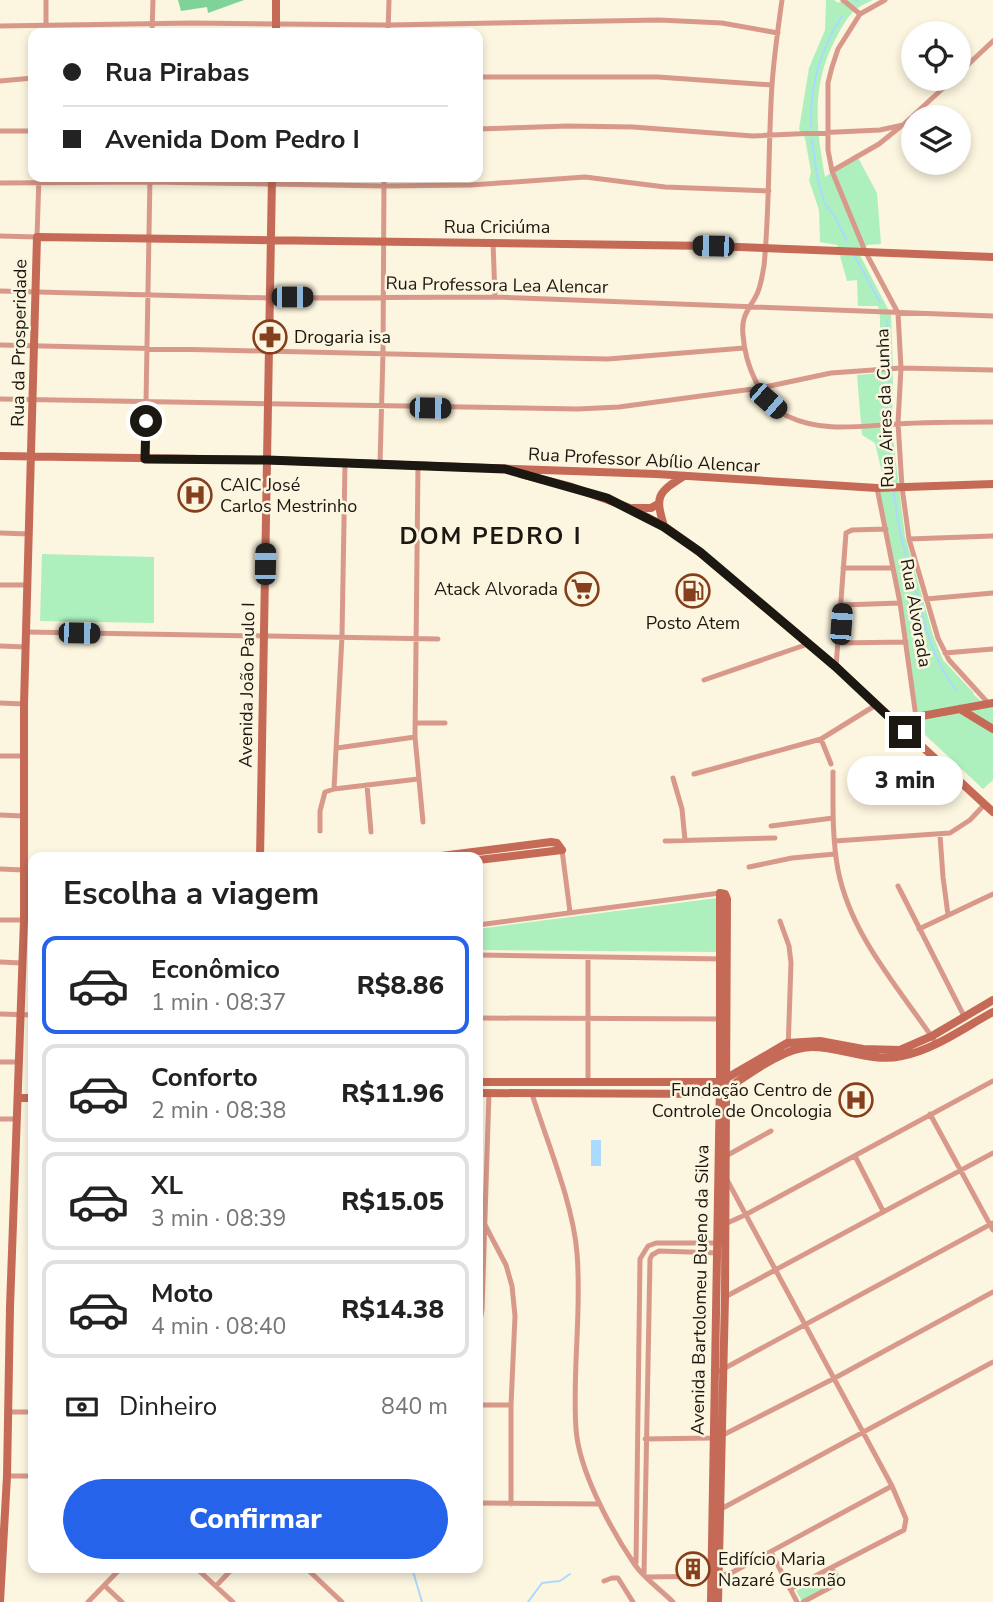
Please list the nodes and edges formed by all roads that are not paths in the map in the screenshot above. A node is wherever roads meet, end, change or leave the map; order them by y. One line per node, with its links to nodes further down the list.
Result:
1 (46, 0): 10 (street)
2 (153, 0): 9 (street)
3 (276, 0): 15 (street)
4 (389, 0): 11 (street)
5 (782, 0): 17 (street)
6 (843, 0): 8 (street)
7 (885, 0): 8 (street, Rua Aires da Cunha)
8 (860, 14): 31 (street, Rua Aires da Cunha)
9 (152, 23): 10 (street); 13 (street); 14 (street)
10 (46, 25): 12 (street)
11 (388, 25): 16 (street); 17 (street)
12 (0, 26)
13 (152, 28)
14 (255, 28)
15 (276, 28)
16 (304, 28)
17 (778, 33): 23 (street)
18 (993, 41): 19 (street)
19 (971, 62)
20 (28, 78): 22 (street)
21 (483, 78): 23 (street)
22 (0, 81)
23 (772, 85): 32 (street)
24 (940, 91): 25 (street)
25 (924, 105)
26 (901, 125): 31 (street)
27 (901, 126): 33 (street)
28 (483, 129): 32 (street)
29 (0, 131): 30 (street)
30 (28, 131)
31 (827, 133): 32 (street); 33 (street, Rua Aires da Cunha)
32 (771, 135): 42 (street)
33 (832, 172): 50 (street, Rua Aires da Cunha)
34 (28, 181): 40 (street)
35 (39, 182): 44 (street, Rua da Prosperidade)
36 (150, 182): 45 (street)
37 (272, 182): 46 (street, Avenida João Paulo I)
38 (294, 182): 41 (street)
39 (384, 182): 41 (street)
40 (0, 183)
41 (384, 186): 42 (street); 47 (street)
42 (769, 191): 49 (street)
43 (0, 236): 44 (street, Rua Criciúma)
44 (37, 237): 45 (street, Rua Criciúma); 53 (street, Rua da Prosperidade)
45 (149, 239): 46 (street, Rua Criciúma); 54 (street)
46 (270, 240): 47 (street, Rua Criciúma); 57 (street, Avenida João Paulo I)
47 (383, 242): 48 (street, Rua Criciúma); 55 (street)
48 (493, 242): 49 (street, Rua Criciúma); 56 (street)
49 (765, 247): 50 (street, Rua Criciúma); 58 (street)
50 (865, 251): 51 (street, Rua Criciúma); 59 (street, Rua Aires da Cunha)
51 (993, 257)
52 (0, 290): 53 (street, Rua Professora Lea Alencar)
53 (35, 292): 54 (street, Rua Professora Lea Alencar); 62 (street, Rua da Prosperidade)
54 (148, 294): 57 (street, Rua Professora Lea Alencar); 63 (street)
55 (383, 297): 56 (street, Rua Professora Lea Alencar); 57 (street, Rua Professora Lea Alencar); 66 (street)
56 (495, 297): 58 (street, Rua Professora Lea Alencar)
57 (270, 298): 65 (street, Avenida João Paulo I)
58 (748, 306): 59 (street, Rua Professora Lea Alencar); 64 (street)
59 (898, 313): 60 (street, Rua Professora Lea Alencar); 67 (street, Rua Aires da Cunha)
60 (993, 316)
61 (0, 345): 62 (street)
62 (34, 345): 63 (street); 71 (street, Rua da Prosperidade)
63 (147, 347): 65 (street); 72 (street)
64 (744, 348): 66 (street); 69 (street)
65 (270, 351): 66 (street); 73 (street, Avenida João Paulo I)
66 (383, 353): 74 (street)
67 (901, 368): 68 (street); 69 (street); 76 (street, Rua Aires da Cunha)
68 (993, 370)
69 (760, 388): 74 (street); 76 (street)
70 (0, 399): 71 (street)
71 (33, 400): 72 (street); 78 (street, Rua da Prosperidade)
72 (146, 402): 73 (street); 79 (street)
73 (268, 405): 74 (street); 80 (street, Avenida João Paulo I)
74 (381, 407): 82 (street)
75 (993, 422): 76 (street)
76 (898, 424): 90 (street, Rua Aires da Cunha)
77 (0, 456): 78 (street, Rua Professor Abílio Alencar)
78 (32, 457): 79 (street, Rua Professor Abílio Alencar); 98 (street, Rua da Prosperidade)
79 (145, 459): 80 (street, Rua Professor Abílio Alencar)
80 (267, 460): 81 (street, Rua Professor Abílio Alencar); 110 (street, Avenida João Paulo I)
81 (345, 464): 82 (street, Rua Professor Abílio Alencar); 111 (street)
82 (380, 464): 83 (street, Rua Professor Abílio Alencar)
83 (418, 466): 84 (street, Rua Professor Abílio Alencar); 112 (street)
84 (505, 469): 85 (street, Rua Professor Abílio Alencar); 89 (street)
85 (577, 471): 86 (street, Rua Professor Abílio Alencar); 89 (street)
86 (656, 474): 87 (street, Rua Professor Abílio Alencar); 91 (street)
87 (685, 476): 91 (street); 92 (street, Rua Professor Abílio Alencar)
88 (993, 484): 90 (street, Rua Professor Abílio Alencar)
89 (572, 487): 94 (street)
90 (902, 487): 92 (street, Rua Professor Abílio Alencar); 100 (street, Rua Aires da Cunha)
91 (664, 488): 93 (street)
92 (877, 488): 96 (street, Rua Alvorada)
93 (658, 505): 94 (street); 95 (street)
94 (630, 508): 95 (street)
95 (664, 527): 115 (street)
96 (886, 529): 101 (street); 102 (street, Rua Alvorada)
97 (0, 533): 98 (street)
98 (30, 534): 104 (street, Rua da Prosperidade)
99 (993, 536): 100 (street)
100 (909, 540): 106 (street, Rua Aires da Cunha)
101 (843, 568): 102 (street); 108 (street)
102 (893, 568): 107 (street, Rua Alvorada)
103 (0, 585): 104 (street)
104 (27, 585): 109 (street, Rua da Prosperidade)
105 (993, 593): 106 (street)
106 (926, 599): 120 (street, Rua Aires da Cunha)
107 (900, 603): 108 (street); 114 (street, Rua Alvorada)
108 (842, 605): 116 (street)
109 (26, 632): 110 (street); 118 (street, Rua da Prosperidade)
110 (264, 636): 111 (street); 160 (street, Avenida João Paulo I)
111 (342, 636): 112 (street); 135 (street)
112 (415, 638): 113 (street); 129 (street)
113 (438, 639)
114 (906, 642): 116 (street); 128 (street, Rua Alvorada)
115 (808, 643): 121 (street); 122 (street)
116 (839, 643): 121 (street)
117 (0, 646): 118 (street)
118 (26, 647): 125 (street, Rua da Prosperidade)
119 (993, 649): 120 (street)
120 (945, 653): 124 (street, Rua Aires da Cunha)
121 (836, 667): 126 (street)
122 (704, 680)
123 (0, 703): 125 (street)
124 (991, 703): 127 (street)
125 (24, 704): 137 (street, Rua da Prosperidade)
126 (876, 705): 133 (street); 134 (street)
127 (960, 709): 128 (street); 131 (street)
128 (916, 717): 134 (street, Rua Alvorada)
129 (415, 723): 130 (street); 132 (street)
130 (445, 723)
131 (993, 729)
132 (415, 737): 135 (street); 142 (street)
133 (821, 739): 138 (street); 140 (street)
134 (920, 745): 145 (street)
135 (337, 748): 144 (street)
136 (0, 756): 137 (street)
137 (23, 756): 148 (street, Rua da Prosperidade)
138 (831, 764)
139 (833, 772): 149 (street)
140 (694, 774)
141 (673, 778): 156 (street)
142 (418, 779): 143 (street); 150 (street)
143 (367, 785): 144 (street); 153 (street)
144 (334, 789): 152 (street)
145 (985, 804): 146 (street); 154 (street)
146 (993, 812)
147 (0, 815): 148 (street)
148 (23, 816): 166 (street, Rua da Prosperidade)
149 (833, 818): 151 (street); 158 (street)
150 (424, 822)
151 (771, 826)
152 (320, 831)
153 (371, 832)
154 (940, 835): 158 (street); 171 (street)
155 (775, 838): 156 (street)
156 (685, 839): 157 (street)
157 (665, 841)
158 (835, 841): 162 (street)
159 (562, 850): 161 (street); 163 (street); 170 (street)
160 (260, 852)
161 (468, 852)
162 (835, 853): 164 (street); 191 (street)
163 (483, 859)
164 (749, 867)
165 (0, 869): 166 (street)
166 (24, 870): 173 (street, Rua da Prosperidade)
167 (898, 886): 176 (street)
168 (720, 893): 170 (street); 179 (street, Avenida Bartolomeu Bueno da Silva)
169 (993, 894): 171 (street)
170 (570, 912): 175 (street)
171 (948, 915): 176 (street)
172 (0, 920): 173 (street)
173 (24, 920): 181 (street, Rua da Prosperidade)
174 (780, 921): 192 (street)
175 (483, 924)
176 (919, 929): 187 (street)
177 (483, 955): 178 (street)
178 (588, 957): 179 (street); 189 (street)
179 (722, 959): 190 (street, Avenida Bartolomeu Bueno da Silva)
180 (0, 962): 181 (street)
181 (22, 962): 185 (street, Rua da Prosperidade)
182 (993, 1000): 187 (street)
183 (993, 1012): 191 (street)
184 (0, 1014): 185 (street)
185 (20, 1015): 186 (street); 194 (street, Rua da Prosperidade)
186 (28, 1015)
187 (964, 1016): 191 (street)
188 (483, 1018): 189 (street)
189 (588, 1019): 190 (street); 198 (street)
190 (722, 1019): 199 (street, Avenida Bartolomeu Bueno da Silva)
191 (934, 1039): 192 (street)
192 (788, 1047): 199 (street)
193 (0, 1062): 194 (street)
194 (19, 1062): 203 (street, Rua da Prosperidade)
195 (993, 1081): 205 (street)
196 (483, 1082): 197 (street)
197 (490, 1082): 198 (street); 201 (street)
198 (588, 1083): 199 (street)
199 (723, 1086): 202 (street); 210 (street, Avenida Bartolomeu Bueno da Silva); 213 (street, Avenida Bartolomeu Bueno da Silva)
200 (483, 1093): 201 (street)
201 (489, 1093): 202 (street); 216 (street)
202 (531, 1094): 249 (street)
203 (19, 1098): 204 (street); 207 (street, Rua da Prosperidade)
204 (28, 1098)
205 (930, 1114): 211 (street); 212 (street)
206 (0, 1119): 207 (street)
207 (17, 1119): 228 (street, Rua da Prosperidade)
208 (771, 1131): 210 (street)
209 (993, 1153): 212 (street)
210 (726, 1156): 213 (street, Avenida Bartolomeu Bueno da Silva)
211 (855, 1156): 214 (street); 215 (street)
212 (961, 1171): 214 (street); 218 (street)
213 (722, 1178): 215 (street); 217 (street, Avenida Bartolomeu Bueno da Silva); 219 (street, Avenida Bartolomeu Bueno da Silva)
214 (883, 1211): 224 (street)
215 (745, 1215): 217 (street); 224 (street)
216 (484, 1223): 223 (street); 237 (street)
217 (725, 1224): 219 (street, Avenida Bartolomeu Bueno da Silva)
218 (992, 1226): 231 (street)
219 (721, 1243): 220 (street, Avenida Bartolomeu Bueno da Silva); 221 (street)
220 (720, 1253): 222 (street); 226 (street, Avenida Bartolomeu Bueno da Silva); 234 (street, Avenida Bartolomeu Bueno da Silva)
221 (640, 1259): 222 (street); 229 (street)
222 (650, 1259): 230 (street)
223 (483, 1266)
224 (776, 1268): 226 (street); 231 (street)
225 (993, 1292): 235 (street)
226 (725, 1297): 233 (street, Avenida Bartolomeu Bueno da Silva)
227 (0, 1307): 228 (street)
228 (10, 1307): 238 (street, Rua da Prosperidade)
229 (639, 1318): 230 (street); 242 (street)
230 (649, 1318): 243 (street)
231 (805, 1324): 233 (street); 235 (street)
232 (993, 1362): 240 (street)
233 (723, 1370): 234 (street); 241 (street, Avenida Bartolomeu Bueno da Silva)
234 (714, 1374): 241 (street, Avenida Bartolomeu Bueno da Silva)
235 (833, 1379): 240 (street); 241 (street)
236 (483, 1405): 237 (street)
237 (511, 1405): 248 (street)
238 (8, 1412): 239 (street); 245 (street, Rua da Prosperidade)
239 (28, 1412)
240 (862, 1432): 246 (street); 250 (street)
241 (717, 1437): 243 (street); 250 (street, Avenida Bartolomeu Bueno da Silva); 259 (street, Avenida Bartolomeu Bueno da Silva)
242 (638, 1439): 243 (street); 252 (street)
243 (648, 1439): 258 (street)
244 (28, 1477): 245 (street)
245 (5, 1482): 264 (street, Rua da Prosperidade)
246 (892, 1486): 251 (street); 253 (street)
247 (483, 1503): 248 (street)
248 (511, 1504): 249 (street)
249 (600, 1504): 252 (street)
250 (721, 1509): 259 (street, Avenida Bartolomeu Bueno da Silva)
251 (771, 1552): 259 (street); 263 (street)
252 (636, 1566): 258 (street)
253 (832, 1567): 263 (street); 274 (street)
254 (117, 1573): 261 (street)
255 (202, 1573): 262 (street)
256 (228, 1573): 262 (street)
257 (311, 1573): 268 (street)
258 (645, 1576): 259 (street); 270 (street)
259 (714, 1576): 271 (street, Avenida Bartolomeu Bueno da Silva); 272 (street, Avenida Bartolomeu Bueno da Silva)
260 (604, 1581): 269 (street)
261 (105, 1586): 265 (street); 266 (street)
262 (216, 1586): 267 (street)
263 (790, 1589): 273 (street)
264 (1, 1602)
265 (88, 1602)
266 (122, 1602)
267 (233, 1602)
268 (342, 1602)
269 (633, 1602)
270 (673, 1602)
271 (711, 1602)
272 (718, 1602)
273 (797, 1602)
274 (803, 1602)

